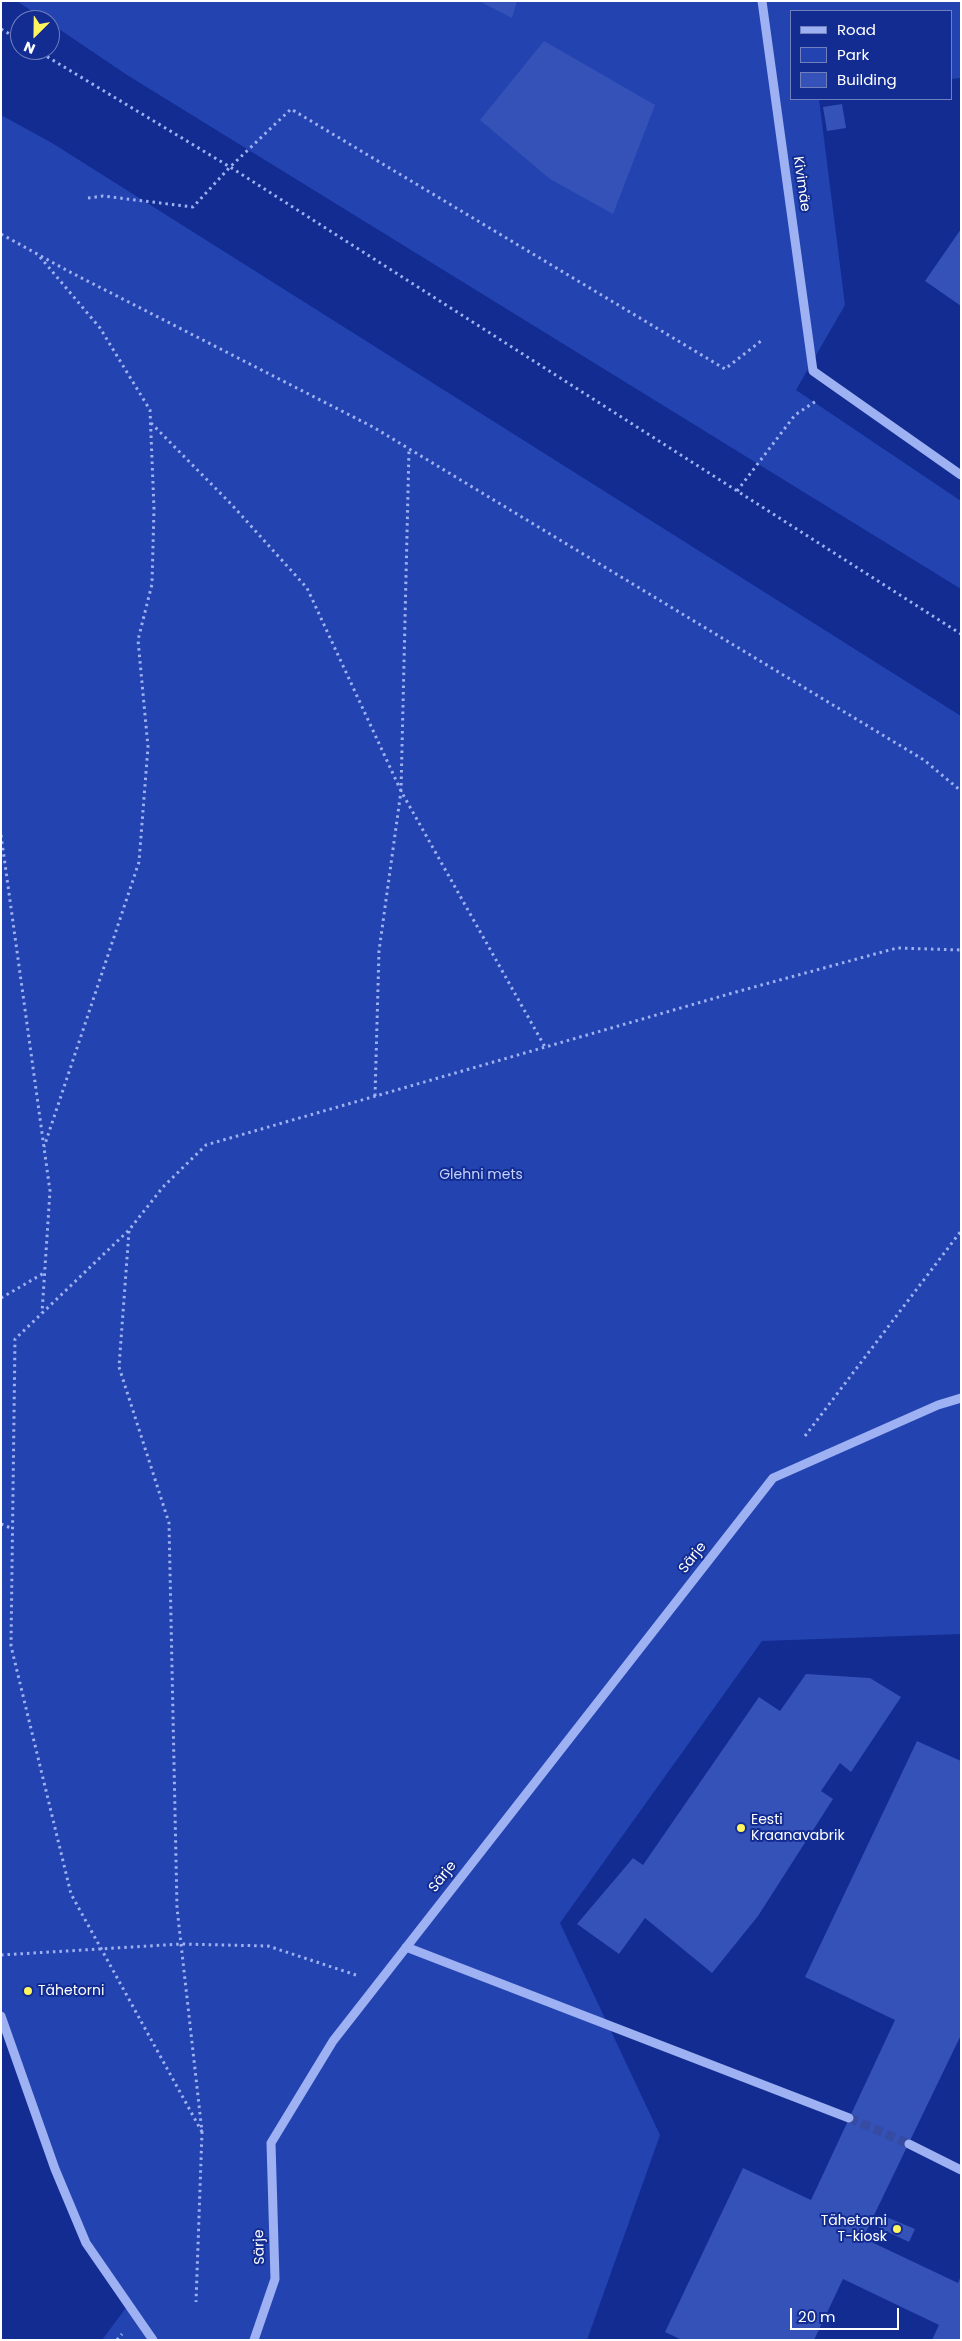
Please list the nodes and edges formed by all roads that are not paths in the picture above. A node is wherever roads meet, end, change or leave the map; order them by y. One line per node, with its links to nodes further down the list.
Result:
1 (762, 1): 2 (street, Kivimäe)
2 (961, 475)
3 (961, 1398): 4 (street, Särje)
4 (406, 1947): 6 (street); 10 (street, Särje)
5 (1, 2016): 9 (street)
6 (849, 2118)
7 (909, 2144): 8 (street)
8 (961, 2170)
9 (153, 2340)
10 (254, 2340)

